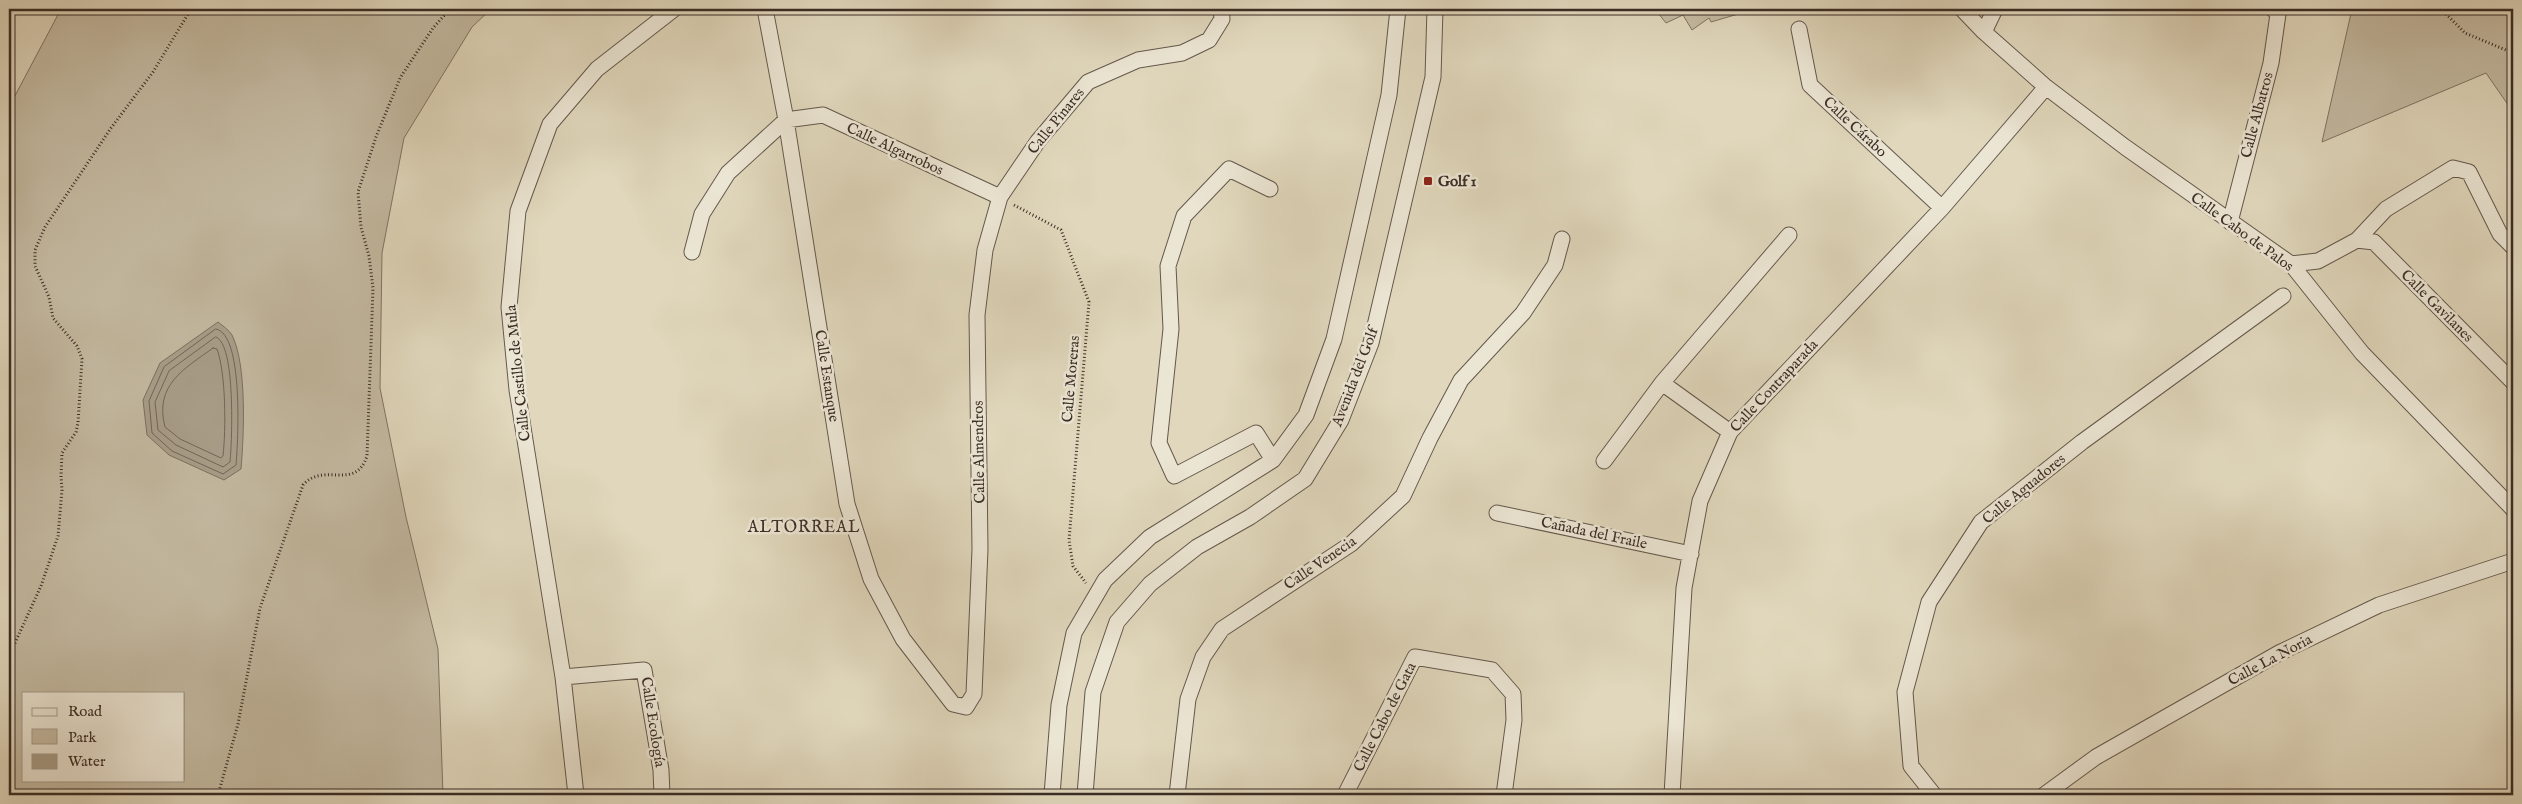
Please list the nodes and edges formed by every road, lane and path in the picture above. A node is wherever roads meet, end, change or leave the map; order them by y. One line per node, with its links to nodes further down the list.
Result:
1 (191, 9): 38 (path)
2 (450, 9): 41 (path)
3 (674, 9): 39 (street, Calle Castillo de Mula)
4 (765, 9): 16 (street, Calle Estanque)
5 (1221, 9): 18 (street, Calle Pinares)
6 (1398, 9): 31 (street)
7 (1435, 9): 45 (street, Avenida del Golf)
8 (1962, 9): 13 (street, Calle Cabo de Palos)
9 (1995, 9): 13 (street)
10 (2273, 9): 20 (street, Calle Albatros)
11 (2441, 9): 14 (path)
12 (1799, 29): 19 (street, Calle Cárabo)
13 (1984, 32): 15 (street, Calle Cabo de Palos)
14 (2513, 54)
15 (2046, 87): 19 (street, Calle Contraparada); 20 (street, Calle Cabo de Palos)
16 (786, 120): 18 (street, Calle Algarrobos); 25 (street); 40 (street, Calle Estanque)
17 (1270, 189): 31 (street)
18 (1000, 197): 37 (path, Calle Moreras); 40 (street, Calle Almendros)
19 (1942, 208): 30 (street, Calle Contraparada)
20 (2230, 222): 26 (street, Calle Cabo de Palos)
21 (1789, 235): 29 (street)
22 (1562, 239): 46 (street, Calle Venecia)
23 (2357, 240): 24 (street); 26 (street); 28 (street, Calle Gavilanes)
24 (2513, 247)
25 (692, 252)
26 (2291, 264): 33 (street, Calle Cabo de Palos)
27 (2283, 296): 50 (street, Calle Aguadores)
28 (2513, 382)
29 (1662, 383): 30 (street); 32 (street)
30 (1730, 432): 35 (street, Calle Contraparada)
31 (1273, 460): 37 (street)
32 (1604, 461)
33 (2513, 509)
34 (1497, 513): 35 (street, Cañada del Fraile)
35 (1691, 554): 49 (street, Calle Contraparada)
36 (2513, 560): 51 (street, Calle La Noria)
37 (1096, 595): 44 (street)
38 (9, 656)
39 (563, 676): 42 (street, Calle Castillo de Mula); 43 (street, Calle Ecología)
40 (966, 707)
41 (218, 795)
42 (576, 795)
43 (662, 795)
44 (1052, 795)
45 (1085, 795)
46 (1177, 795)
47 (1345, 795): 48 (street, Calle Cabo de Gata)
48 (1504, 795)
49 (1672, 795)
50 (1934, 795)
51 (2044, 795)

